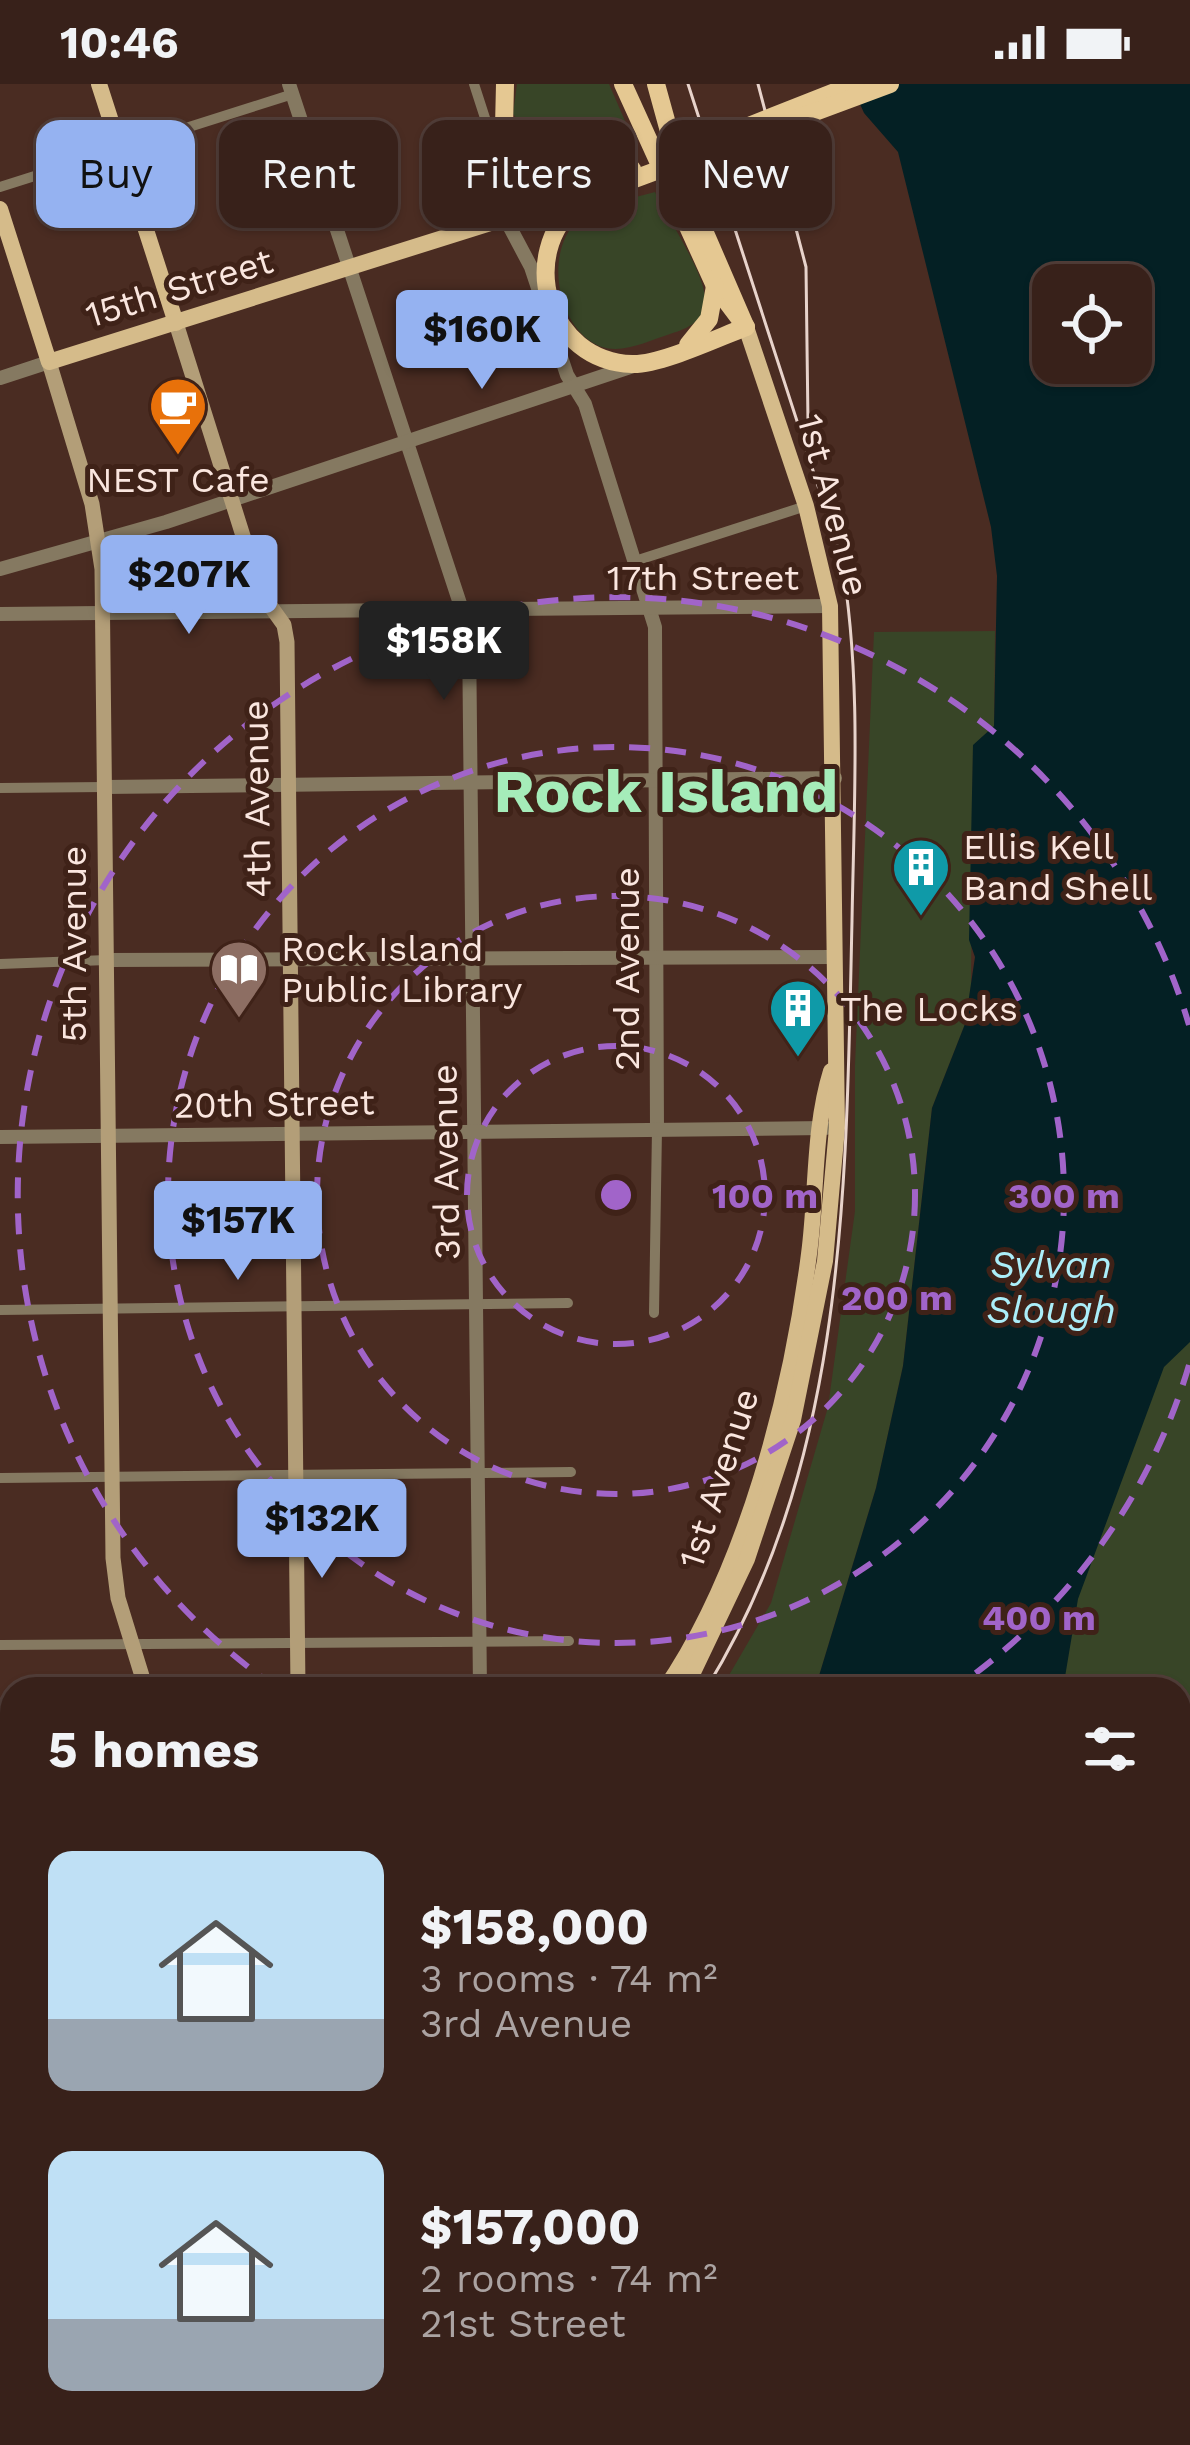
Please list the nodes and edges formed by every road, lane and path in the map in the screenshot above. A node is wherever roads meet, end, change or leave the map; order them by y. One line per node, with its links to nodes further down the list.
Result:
1 (99, 84): 10 (main road, 4th Avenue)
2 (474, 84): 11 (street, 2nd Avenue)
3 (488, 84): 12 (highway)
4 (505, 84): 13 (highway)
5 (656, 84): 27 (highway, 1st Avenue)
6 (855, 84): 15 (highway, bridge)
7 (890, 84): 16 (highway, 15th Street, bridge)
8 (624, 86): 25 (highway, 1st Avenue)
9 (291, 89): 14 (street); 24 (street, 3rd Avenue)
10 (111, 120)
11 (486, 120)
12 (501, 120)
13 (504, 120)
14 (195, 123)
15 (635, 168)
16 (635, 171)
17 (36, 176): 18 (street)
18 (0, 187)
19 (0, 209): 29 (main road, 5th Avenue)
20 (146, 228): 26 (main road, 4th Avenue)
21 (474, 228): 24 (main road, 15th Street)
22 (511, 228): 32 (street, 2nd Avenue)
23 (556, 228): 30 (highway)
24 (350, 268): 26 (main road, 15th Street); 33 (street, 3rd Avenue)
25 (715, 286): 27 (highway, 1st Avenue); 28 (highway)
26 (176, 322): 29 (main road, 15th Street); 34 (main road, 4th Avenue)
27 (746, 327): 28 (highway); 35 (main road, 1st Avenue)
28 (685, 348): 30 (highway)
29 (49, 362): 31 (street, 15th Street); 36 (main road, 5th Avenue)
30 (638, 364): 32 (street)
31 (0, 378)
32 (573, 389): 33 (street); 37 (street, 2nd Avenue)
33 (405, 441): 34 (street); 41 (street, 3rd Avenue)
34 (231, 498): 36 (street); 42 (main road, 4th Avenue)
35 (806, 506): 37 (street); 39 (main road, 1st Avenue)
36 (100, 540): 38 (street); 43 (main road, 5th Avenue)
37 (635, 561): 40 (street, 2nd Avenue)
38 (0, 569)
39 (830, 606): 40 (street, 17th Street); 45 (main road, 1st Avenue)
40 (649, 607): 41 (street, 17th Street); 47 (street, 2nd Avenue)
41 (462, 609): 42 (street, 17th Street); 46 (street, 3rd Avenue)
42 (274, 612): 43 (street, 17th Street); 48 (main road, 4th Avenue)
43 (104, 613): 44 (street, 17th Street); 49 (main road, 5th Avenue)
44 (0, 614)
45 (835, 778): 47 (street); 51 (main road, 1st Avenue)
46 (470, 781): 47 (street); 48 (street); 55 (street, 3rd Avenue)
47 (656, 782): 52 (street, 2nd Avenue)
48 (288, 784): 49 (street); 53 (main road, 4th Avenue)
49 (105, 787): 50 (street); 54 (main road, 5th Avenue)
50 (0, 788)
51 (834, 957): 52 (street); 57 (main road, 1st Avenue)
52 (656, 958): 55 (street); 58 (street, 2nd Avenue)
53 (291, 959): 54 (street); 55 (street); 60 (main road, 4th Avenue)
54 (107, 960): 56 (street); 61 (main road, 5th Avenue)
55 (472, 960): 59 (street, 3rd Avenue)
56 (0, 964)
57 (829, 1128): 58 (street, 20th Street); 82 (main road, 1st Avenue); 83 (main road, 1st Avenue)
58 (657, 1129): 59 (street, 20th Street); 68 (street, 2nd Avenue)
59 (475, 1130): 60 (street, 20th Street); 64 (street, 3rd Avenue)
60 (292, 1133): 61 (street, 20th Street); 65 (main road, 4th Avenue)
61 (108, 1135): 62 (street, 20th Street); 66 (main road, 5th Avenue)
62 (0, 1137)
63 (568, 1303): 64 (street)
64 (476, 1304): 65 (street); 69 (street, 3rd Avenue)
65 (294, 1306): 66 (street); 71 (main road, 4th Avenue)
66 (111, 1309): 67 (street); 72 (main road, 5th Avenue)
67 (0, 1310)
68 (654, 1313)
69 (478, 1472): 70 (street); 71 (street); 76 (street, 3rd Avenue)
70 (572, 1472)
71 (295, 1474): 72 (street); 75 (main road, 4th Avenue)
72 (112, 1476): 73 (street); 77 (main road, 5th Avenue)
73 (0, 1478)
74 (569, 1641): 76 (street)
75 (297, 1642): 76 (street); 77 (street); 80 (main road, 4th Avenue)
76 (480, 1642): 81 (street, 3rd Avenue)
77 (133, 1644): 78 (street); 79 (main road, 5th Avenue)
78 (0, 1645)
79 (143, 1677)
80 (298, 1677)
81 (480, 1677)
82 (672, 1677)
83 (691, 1677)

